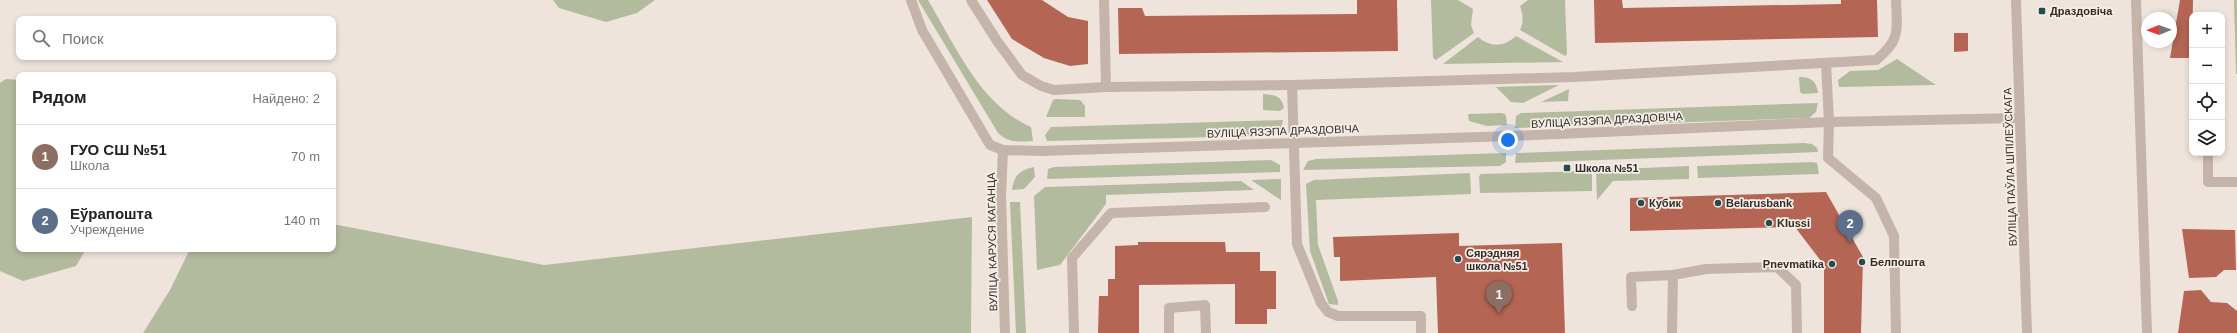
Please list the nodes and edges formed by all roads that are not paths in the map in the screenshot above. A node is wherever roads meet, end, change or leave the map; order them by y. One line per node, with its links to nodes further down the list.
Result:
1 (911, 0): 13 (street)
2 (971, 0): 9 (street)
3 (1104, 0): 9 (street)
4 (1896, 0): 7 (street)
5 (2016, 0): 10 (street, ВУЛІЦА ПАЎЛА ШПІЛЕЎСКАГА)
6 (2136, 0): 28 (street)
7 (1826, 63): 8 (street); 11 (street)
8 (1292, 85): 9 (street); 12 (street)
9 (1106, 87)
10 (2020, 118): 11 (street, ВУЛІЦА ЯЗЭПА ДРАЗДОВІЧА); 27 (street, ВУЛІЦА ПАЎЛА ШПІЛЕЎСКАГА)
11 (1829, 122): 12 (street, ВУЛІЦА ЯЗЭПА ДРАЗДОВІЧА); 26 (street)
12 (1293, 142): 13 (street, ВУЛІЦА ЯЗЭПА ДРАЗДОВІЧА); 23 (street)
13 (1003, 150): 19 (street, ВУЛІЦА КАРУСЯ КАГАНЦА)
14 (2208, 156): 15 (street)
15 (2237, 182)
16 (1264, 208): 20 (street)
17 (1673, 276): 18 (street); 24 (street); 25 (street)
18 (1632, 306)
19 (1005, 333)
20 (1074, 333)
21 (1169, 333): 22 (street)
22 (1206, 333)
23 (1421, 333)
24 (1672, 333)
25 (1797, 333)
26 (1896, 333)
27 (2027, 333)
28 (2148, 333)

